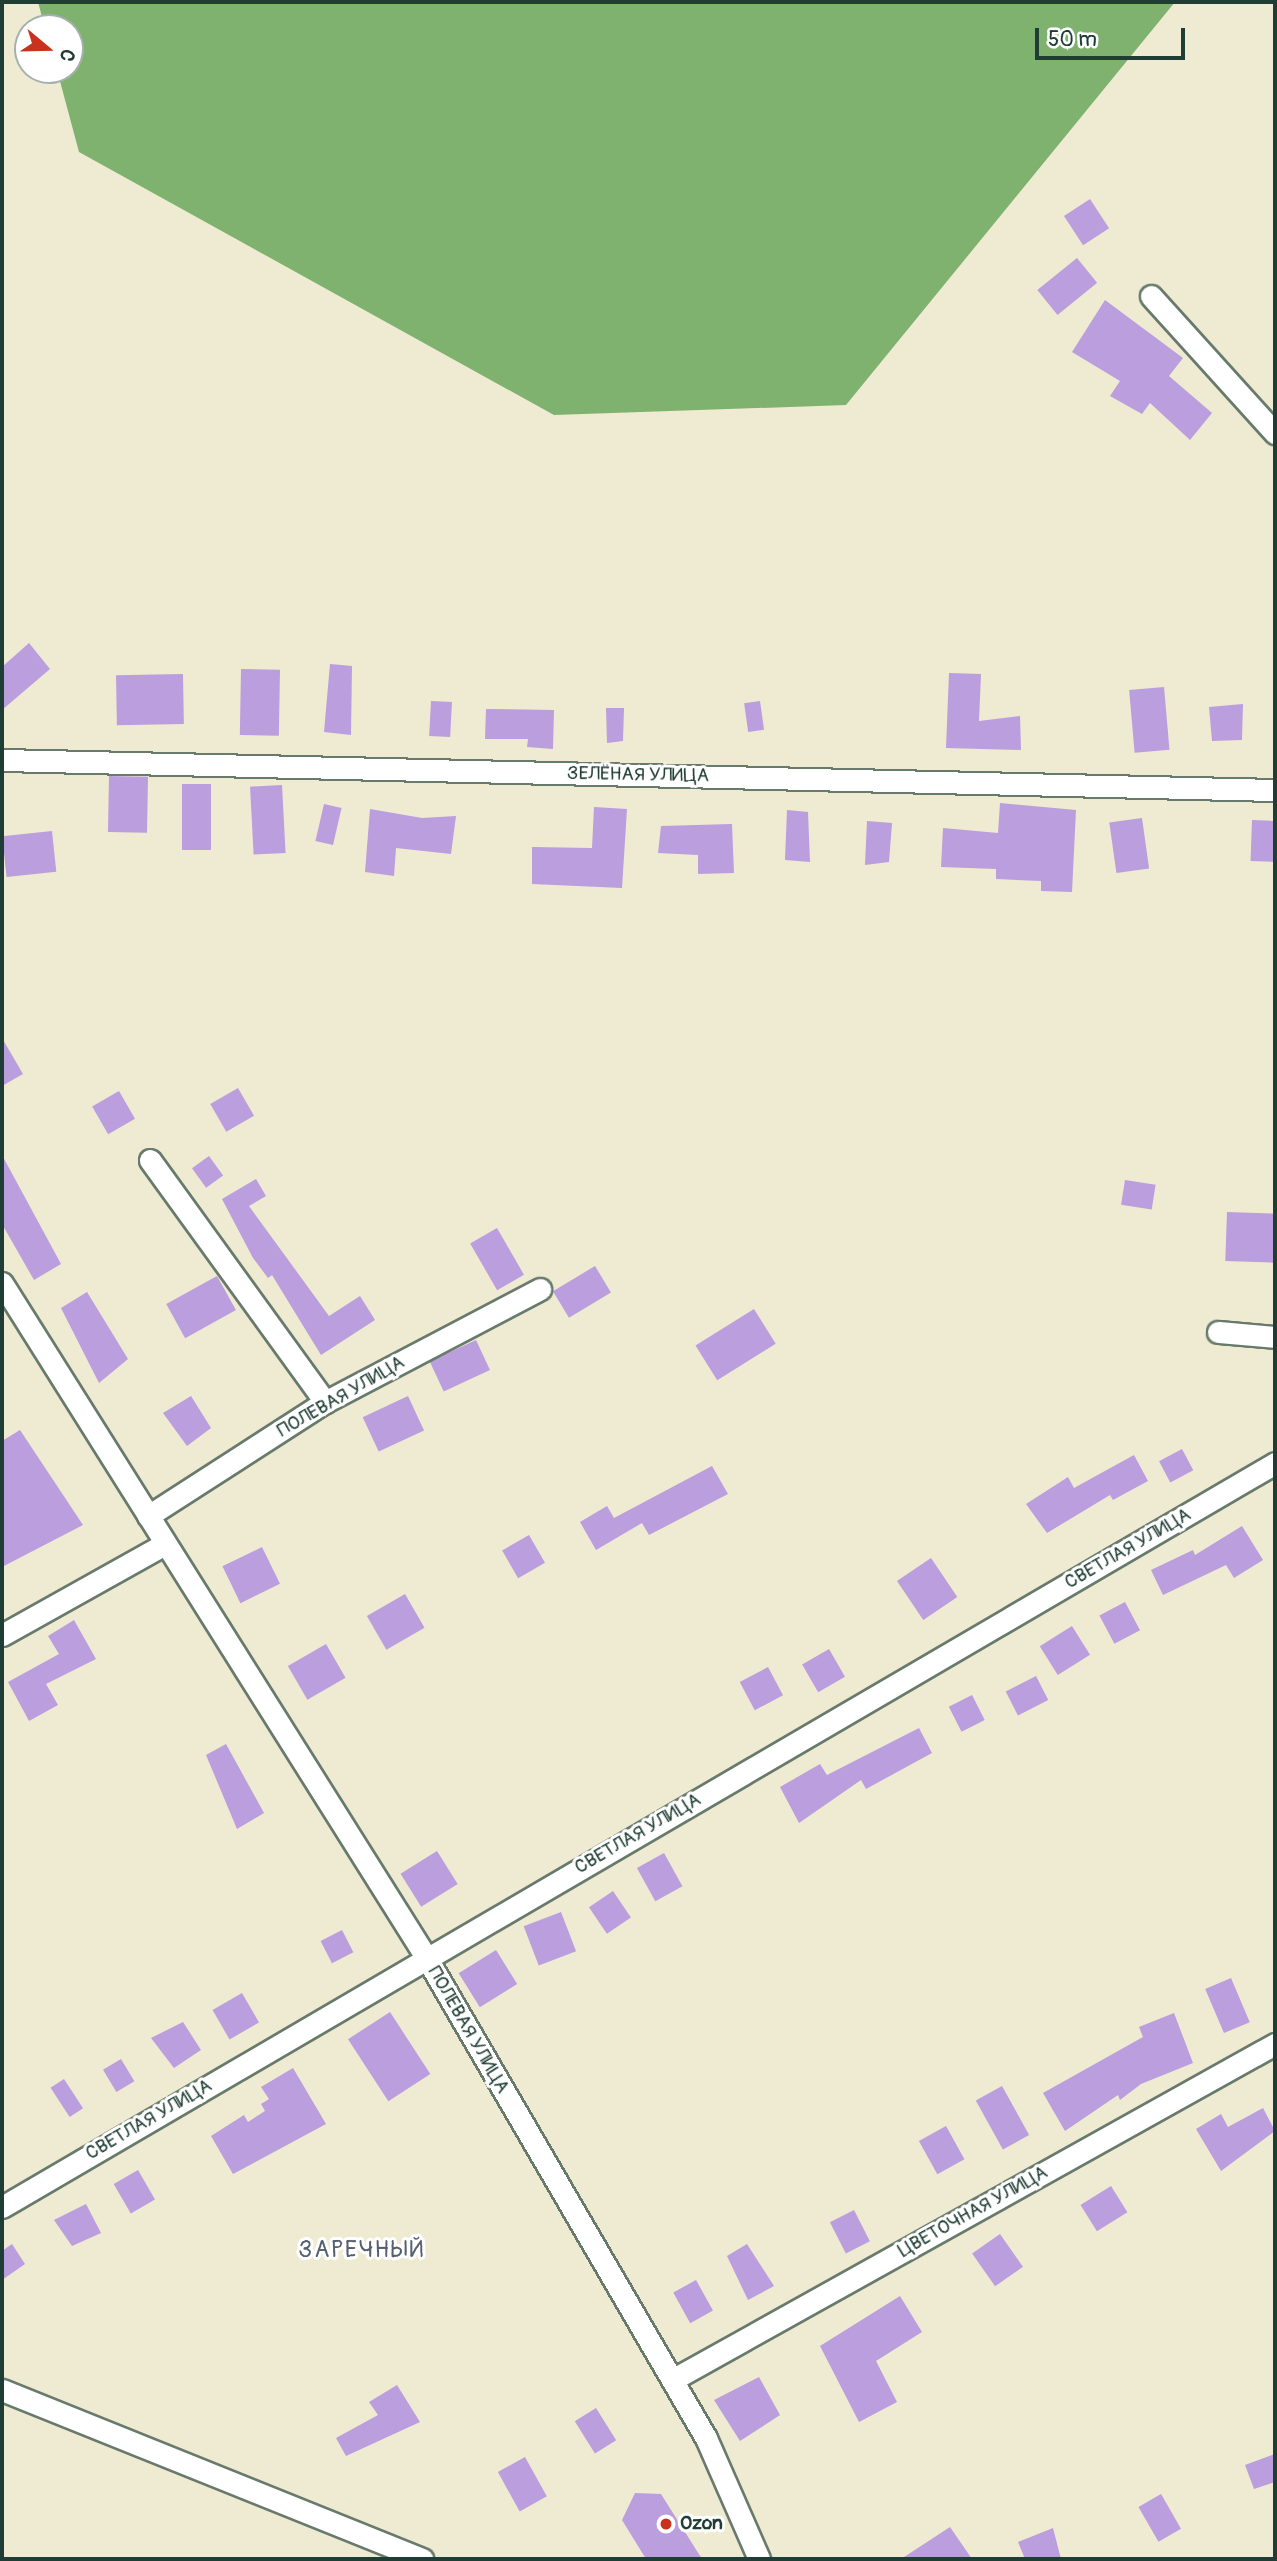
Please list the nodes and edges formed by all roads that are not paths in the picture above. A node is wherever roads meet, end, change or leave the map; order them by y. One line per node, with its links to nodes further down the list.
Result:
1 (1151, 296): 2 (street)
2 (1275, 433)
3 (2, 760): 4 (street, ЗЕЛЁНАЯ УЛИЦА)
4 (1275, 790)
5 (150, 1160): 10 (street)
6 (2, 1283): 12 (street, ПОЛЕВАЯ УЛИЦА)
7 (540, 1289): 10 (street, ПОЛЕВАЯ УЛИЦА)
8 (1217, 1332): 9 (street)
9 (1275, 1337)
10 (325, 1402): 12 (street, ПОЛЕВАЯ УЛИЦА)
11 (1275, 1463): 15 (street, СВЕТЛАЯ УЛИЦА)
12 (148, 1517): 13 (street, ПОЛЕВАЯ УЛИЦА)
13 (166, 1544): 14 (street); 15 (street, ПОЛЕВАЯ УЛИЦА)
14 (2, 1635)
15 (426, 1957): 17 (street, СВЕТЛАЯ УЛИЦА); 18 (street, ПОЛЕВАЯ УЛИЦА)
16 (1275, 2044): 18 (street, ЦВЕТОЧНАЯ УЛИЦА)
17 (2, 2207)
18 (672, 2380): 21 (street, ПОЛЕВАЯ УЛИЦА)
19 (2, 2390): 20 (street)
20 (422, 2559)
21 (759, 2559)

